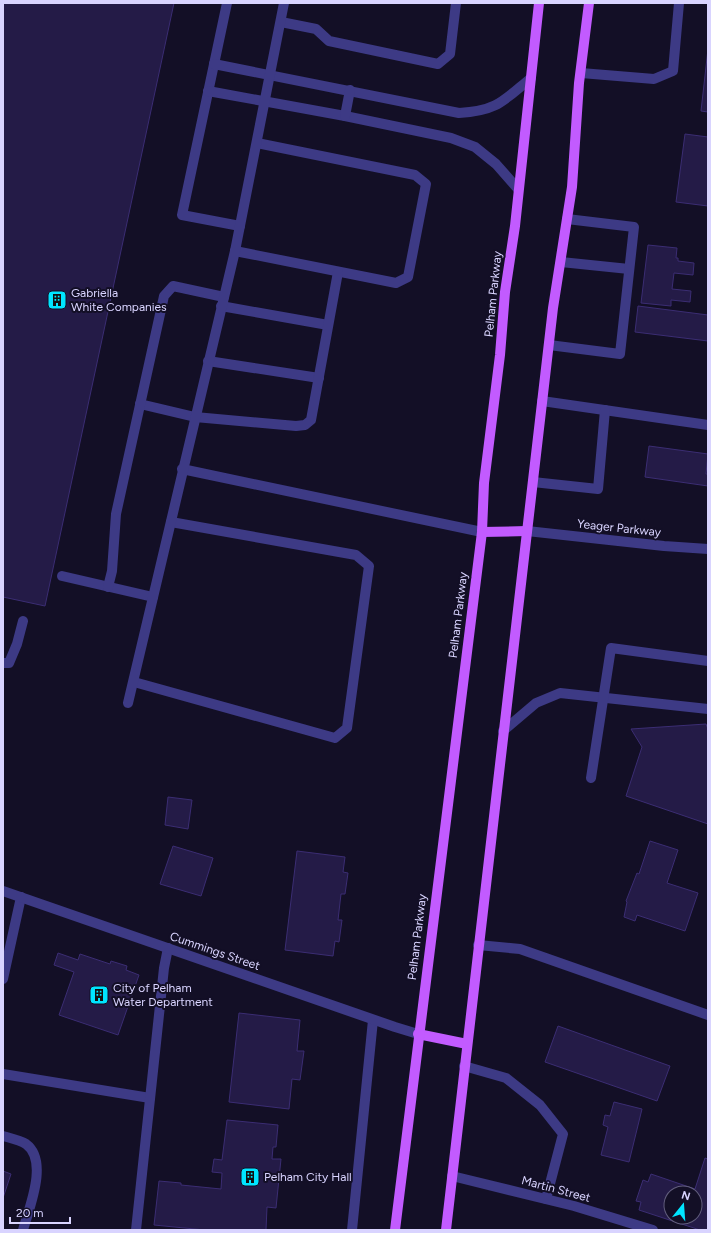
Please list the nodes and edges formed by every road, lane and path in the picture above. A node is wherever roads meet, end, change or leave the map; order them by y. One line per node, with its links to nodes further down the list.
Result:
1 (227, 3): 8 (street)
2 (284, 3): 7 (street)
3 (456, 3): 7 (street)
4 (539, 3): 11 (main road, Pelham Parkway)
5 (589, 3): 9 (main road)
6 (679, 3): 9 (street)
7 (281, 22): 10 (street)
8 (214, 64): 10 (street); 13 (street)
9 (581, 73): 18 (main road)
10 (270, 75): 12 (street); 14 (street)
11 (531, 78): 12 (street); 17 (main road, Pelham Parkway)
12 (350, 90): 15 (street)
13 (208, 91): 14 (street); 19 (street)
14 (264, 101): 15 (street); 16 (street)
15 (345, 116): 17 (street)
16 (257, 143): 19 (street); 23 (street)
17 (518, 189): 38 (main road, Pelham Parkway)
18 (568, 219): 21 (main road); 22 (street)
19 (240, 226): 20 (street)
20 (235, 251): 23 (street); 24 (street)
21 (561, 262): 22 (street); 26 (main road)
22 (629, 269): 26 (street)
23 (338, 272): 25 (street)
24 (222, 302): 25 (street); 27 (street); 30 (street)
25 (328, 325): 28 (street)
26 (549, 345): 29 (main road)
27 (208, 361): 28 (street); 32 (street)
28 (319, 378): 32 (street)
29 (542, 401): 31 (street); 35 (main road)
30 (140, 404): 32 (street); 41 (street)
31 (605, 410): 33 (street); 35 (street)
32 (195, 417): 34 (street)
33 (708, 425)
34 (182, 469): 36 (street); 38 (street)
35 (533, 482): 37 (main road)
36 (171, 522): 42 (street); 46 (street)
37 (527, 531): 38 (main road); 39 (street, Yeager Parkway); 50 (main road)
38 (482, 532): 59 (main road, Pelham Parkway)
39 (708, 549)
40 (62, 576): 41 (street)
41 (108, 587): 42 (street)
42 (153, 597): 46 (street)
43 (23, 621): 45 (street)
44 (708, 661): 47 (street)
45 (3, 663)
46 (134, 682): 48 (street)
47 (603, 697): 49 (street); 50 (street); 51 (street)
48 (128, 703)
49 (708, 710)
50 (503, 731): 54 (main road)
51 (591, 778)
52 (3, 891): 53 (street, Cummings Street)
53 (21, 897): 55 (street, Cummings Street); 56 (street)
54 (478, 945): 57 (street); 60 (main road)
55 (168, 948): 58 (street, Cummings Street); 63 (street)
56 (3, 979)
57 (708, 1015)
58 (373, 1020): 59 (street, Cummings Street); 70 (street)
59 (418, 1034): 60 (main road); 71 (main road, Pelham Parkway)
60 (467, 1044): 61 (main road)
61 (464, 1066): 65 (main road); 66 (street)
62 (3, 1074): 63 (street)
63 (150, 1098): 69 (street)
64 (3, 1136): 68 (street)
65 (452, 1176): 66 (street, Martin Street); 72 (main road)
66 (546, 1199): 67 (street, Martin Street)
67 (624, 1226): 73 (street, Martin Street)
68 (24, 1230)
69 (136, 1230)
70 (352, 1230)
71 (395, 1230)
72 (446, 1230)
73 (653, 1230)

